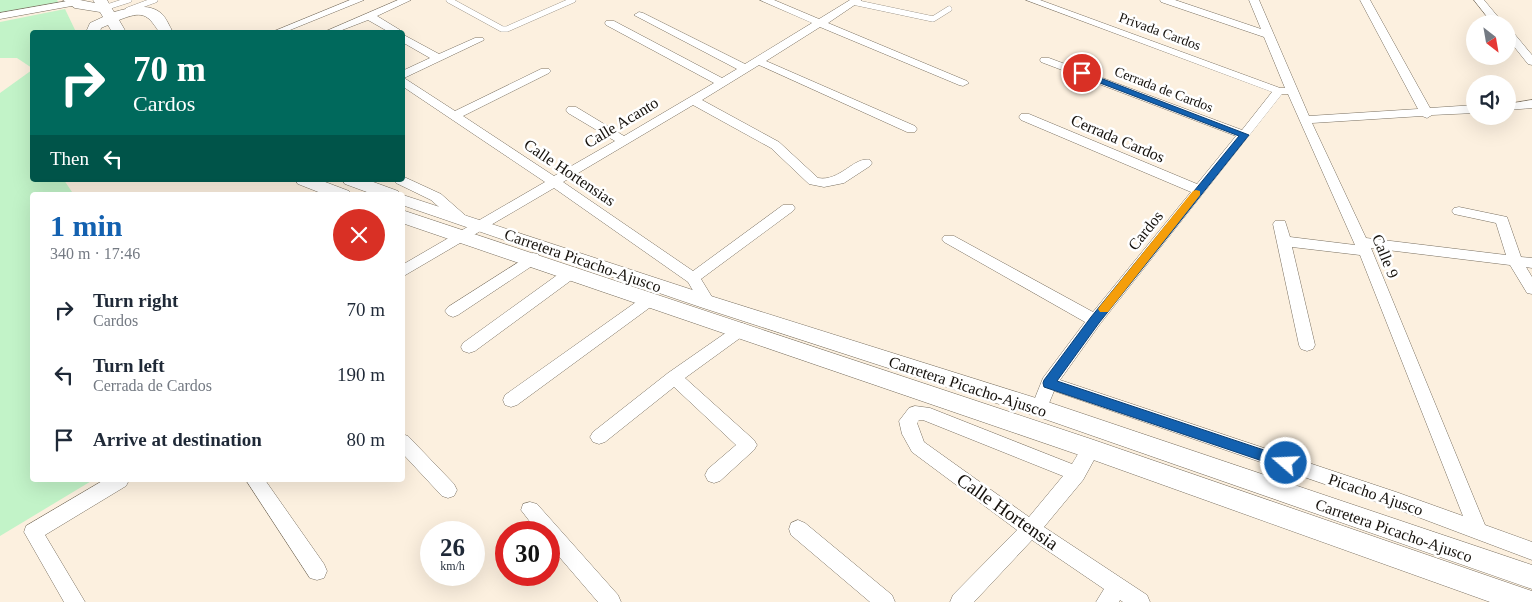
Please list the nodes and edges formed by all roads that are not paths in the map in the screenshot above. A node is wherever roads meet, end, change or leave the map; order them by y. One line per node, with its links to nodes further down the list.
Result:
1 (129, 0): 15 (lane)
2 (155, 0): 15 (lane)
3 (359, 0): 21 (street)
4 (406, 0): 20 (street)
5 (449, 0): 6 (lane)
6 (573, 0)
7 (766, 0): 23 (street)
8 (1031, 0): 45 (street, Privada Cardos)
9 (1166, 0): 31 (street)
10 (1254, 0): 31 (street, Calle 9)
11 (1365, 0): 51 (street)
12 (1479, 0): 18 (street)
13 (72, 1): 15 (main road); 19 (street)
14 (855, 1): 16 (lane); 23 (street, Calle Acanto)
15 (105, 8): 24 (main road); 25 (main road); 26 (main road)
16 (949, 10)
17 (639, 15): 39 (street)
18 (1492, 15)
19 (0, 16)
20 (369, 16): 29 (street); 30 (street)
21 (310, 20): 27 (street); 28 (street)
22 (610, 23): 43 (street)
23 (819, 23): 37 (street, Calle Acanto); 44 (street)
24 (94, 30)
25 (118, 30)
26 (165, 30)
27 (282, 30)
28 (326, 30)
29 (334, 30)
30 (393, 30)
31 (1270, 35): 45 (street, Calle 9)
32 (405, 39): 35 (street)
33 (479, 40): 35 (street)
34 (1516, 43): 38 (street)
35 (437, 58): 41 (street)
36 (1045, 60): 56 (street, Cerrada de Cardos)
37 (758, 61): 39 (street, Calle Acanto); 55 (street)
38 (1532, 62)
39 (745, 69): 43 (street, Calle Acanto)
40 (545, 71): 52 (street)
41 (405, 74)
42 (405, 83): 52 (street, Calle Hortensias)
43 (722, 83): 46 (street, Calle Acanto)
44 (963, 83)
45 (1286, 91): 54 (street, Calle 9); 56 (street, Cardos)
46 (693, 100): 57 (street, Calle Acanto); 58 (street)
47 (1532, 104): 48 (street)
48 (1516, 106)
49 (572, 110): 57 (street)
50 (1466, 111): 51 (street)
51 (1426, 114): 54 (street)
52 (455, 116): 62 (street, Calle Hortensias)
53 (1025, 117): 63 (street, Cerrada Cardos)
54 (1305, 120): 74 (street, Calle 9)
55 (911, 130)
56 (1245, 135): 63 (street, Cardos)
57 (624, 141): 62 (street, Calle Acanto)
58 (866, 163)
59 (309, 182): 64 (main road)
60 (356, 182): 65 (main road)
61 (405, 182): 71 (street)
62 (554, 182): 71 (street, Calle Acanto); 80 (street, Calle Hortensias)
63 (1199, 190): 85 (street, Cardos)
64 (335, 192)
65 (384, 192)
66 (405, 200): 71 (main road, Carretera Picacho-Ajusco)
67 (788, 208): 80 (street)
68 (1459, 211): 76 (street)
69 (405, 216): 71 (main road, Carretera Picacho-Ajusco)
70 (1280, 224): 73 (street)
71 (468, 227): 75 (main road, Carretera Picacho-Ajusco); 78 (street, Calle Acanto); 83 (main road, Carretera Picacho-Ajusco)
72 (949, 239): 85 (street)
73 (1284, 241): 74 (street); 87 (street)
74 (1363, 247): 76 (street); 104 (street, Calle 9)
75 (533, 258): 79 (main road, Carretera Picacho-Ajusco); 84 (street)
76 (1515, 261): 77 (street); 81 (street)
77 (1532, 263)
78 (405, 270)
79 (572, 272): 82 (main road, Carretera Picacho-Ajusco); 88 (street)
80 (693, 278): 83 (street, Calle Hortensias)
81 (1532, 290)
82 (651, 299): 86 (main road, Carretera Picacho-Ajusco); 91 (street)
83 (707, 302): 92 (main road, Carretera Picacho-Ajusco)
84 (454, 311)
85 (1095, 320): 90 (street, Cardos)
86 (742, 329): 89 (street); 95 (main road, Carretera Picacho-Ajusco)
87 (1307, 345)
88 (469, 346)
89 (674, 378): 93 (street); 97 (street)
90 (1049, 383): 92 (street, Cardos); 104 (street, Picacho Ajusco)
91 (511, 400)
92 (1039, 408): 106 (main road, Carretera Picacho-Ajusco)
93 (599, 438)
94 (405, 444): 100 (street)
95 (1091, 449): 96 (street); 110 (main road, Carretera Picacho-Ajusco)
96 (1077, 474): 102 (street); 102 (street, Calle Hortensia)
97 (714, 475)
98 (117, 482): 111 (street)
99 (256, 482): 107 (street)
100 (448, 490)
101 (530, 510): 112 (street)
102 (1030, 528): 109 (street, Calle Hortensia); 114 (street)
103 (798, 529): 113 (street)
104 (1477, 529): 105 (street, Picacho Ajusco)
105 (1532, 552)
106 (1502, 566): 108 (main road, Carretera Picacho-Ajusco); 110 (main road)
107 (317, 571)
108 (1532, 577)
109 (1112, 594): 115 (street, Calle Hortensia)
110 (1515, 600)
111 (75, 602)
112 (612, 602)
113 (885, 602)
114 (960, 602)
115 (1140, 602)

